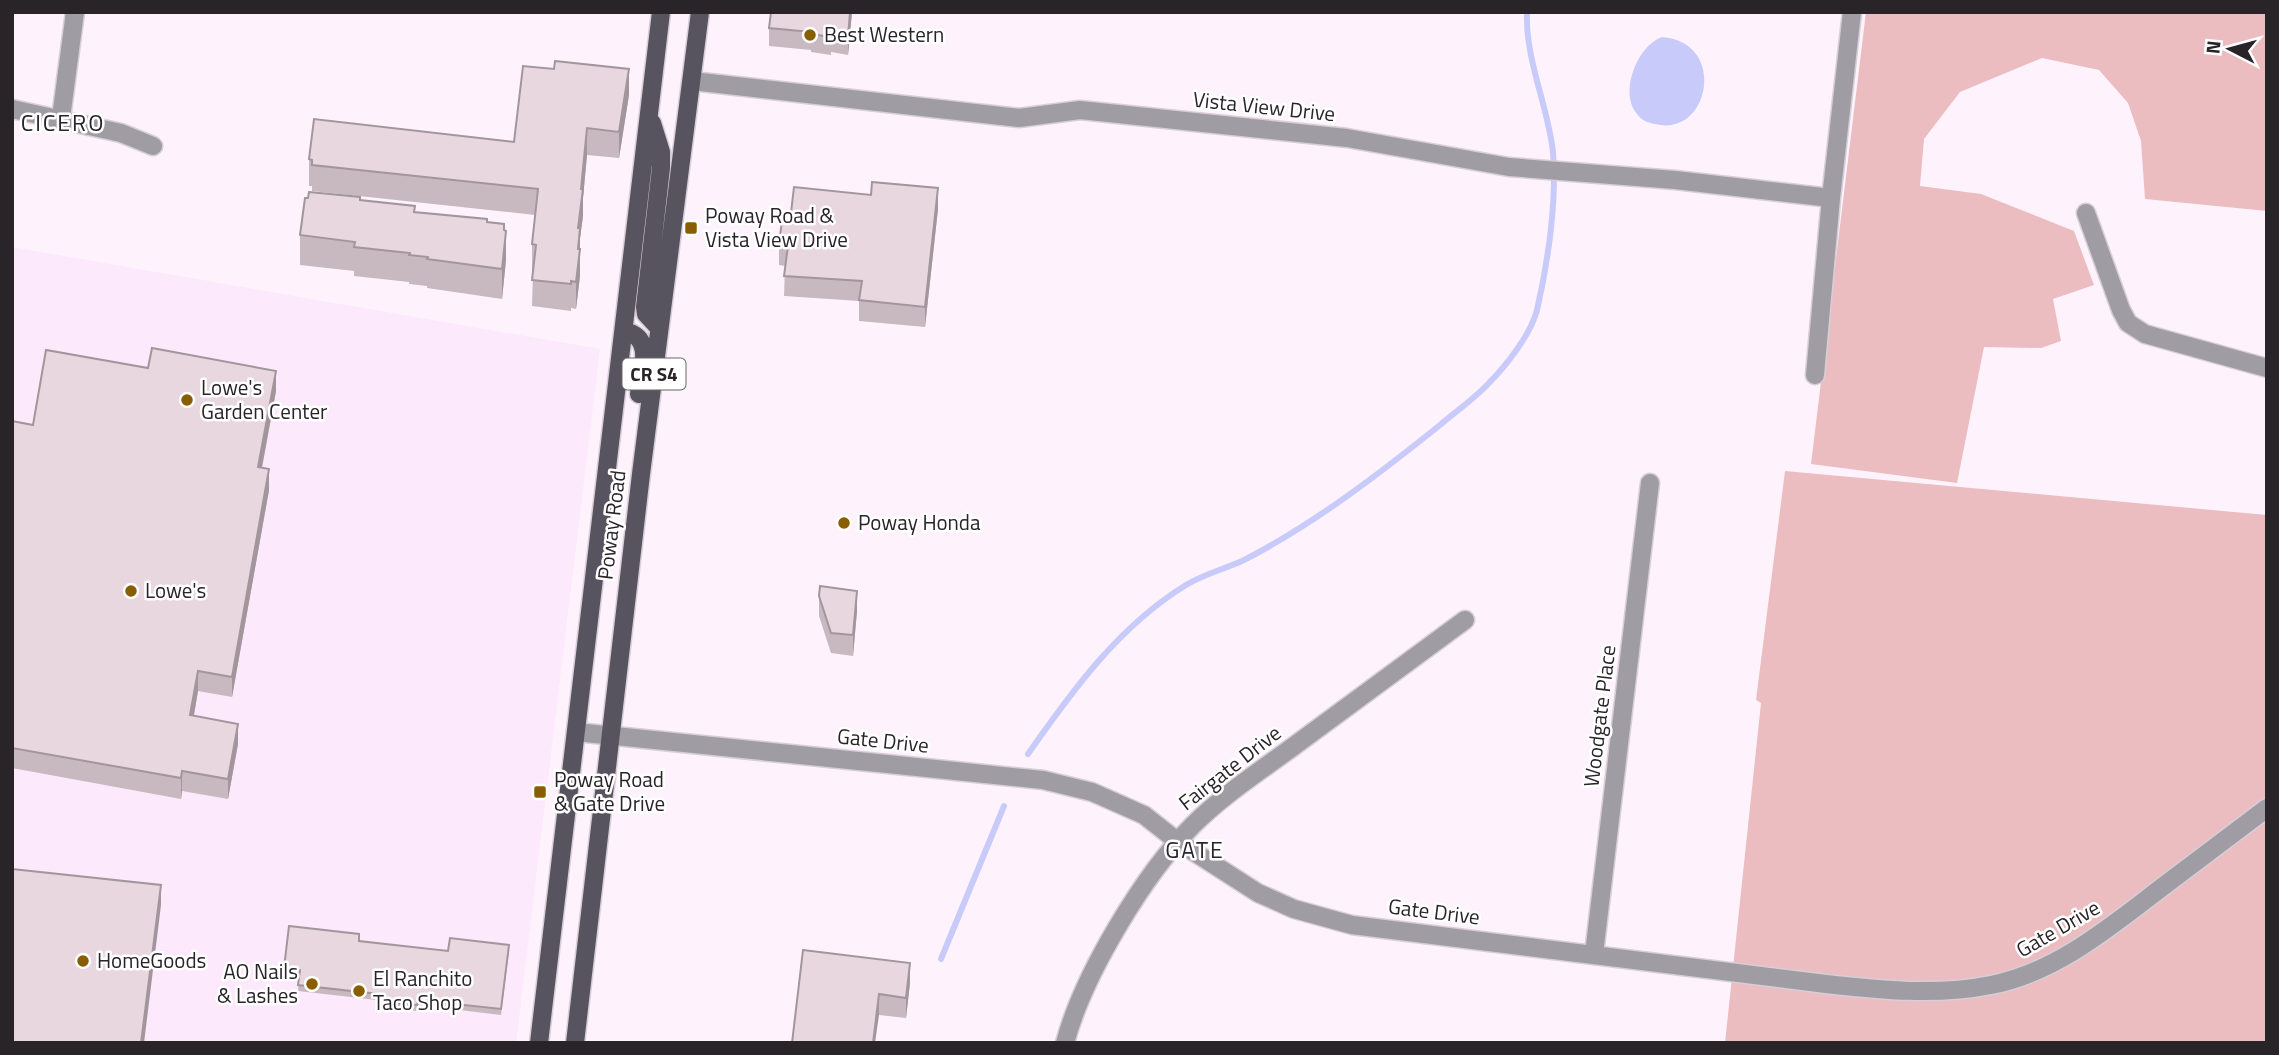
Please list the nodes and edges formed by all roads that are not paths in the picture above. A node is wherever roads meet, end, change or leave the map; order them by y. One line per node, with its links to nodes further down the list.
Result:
1 (75, 12): 9 (street)
2 (661, 12): 8 (main road, Poway Road / CR S4)
3 (690, 12): 6 (main road)
4 (700, 12): 6 (main road, Poway Road / CR S4)
5 (1852, 12): 11 (street)
6 (692, 80): 11 (street, Vista View Drive); 13 (main road, Poway Road / CR S4)
7 (12, 109): 9 (street)
8 (649, 116): 13 (main road); 14 (main road, Poway Road / CR S4)
9 (61, 118): 10 (street)
10 (153, 146)
11 (1831, 198): 16 (street)
12 (2086, 214): 15 (street)
13 (660, 328): 17 (main road, Poway Road / CR S4)
14 (624, 331): 17 (main road); 20 (main road, Poway Road / CR S4)
15 (2267, 368)
16 (1815, 375)
17 (641, 474): 21 (main road, Poway Road / CR S4)
18 (1650, 484): 24 (street, Woodgate Place)
19 (1465, 620): 23 (street, Fairgate Drive)
20 (576, 732): 21 (street, Gate Drive); 25 (main road, Poway Road / CR S4)
21 (610, 736): 23 (street, Gate Drive); 29 (main road, Poway Road / CR S4)
22 (2267, 808): 24 (street, Gate Drive)
23 (1177, 841): 24 (street, Gate Drive); 26 (street, Fairgate Drive)
24 (1594, 954)
25 (543, 1011): 27 (main road, Poway Road / CR S4); 28 (main road)
26 (1069, 1041)
27 (540, 1043)
28 (551, 1043)
29 (575, 1043)

